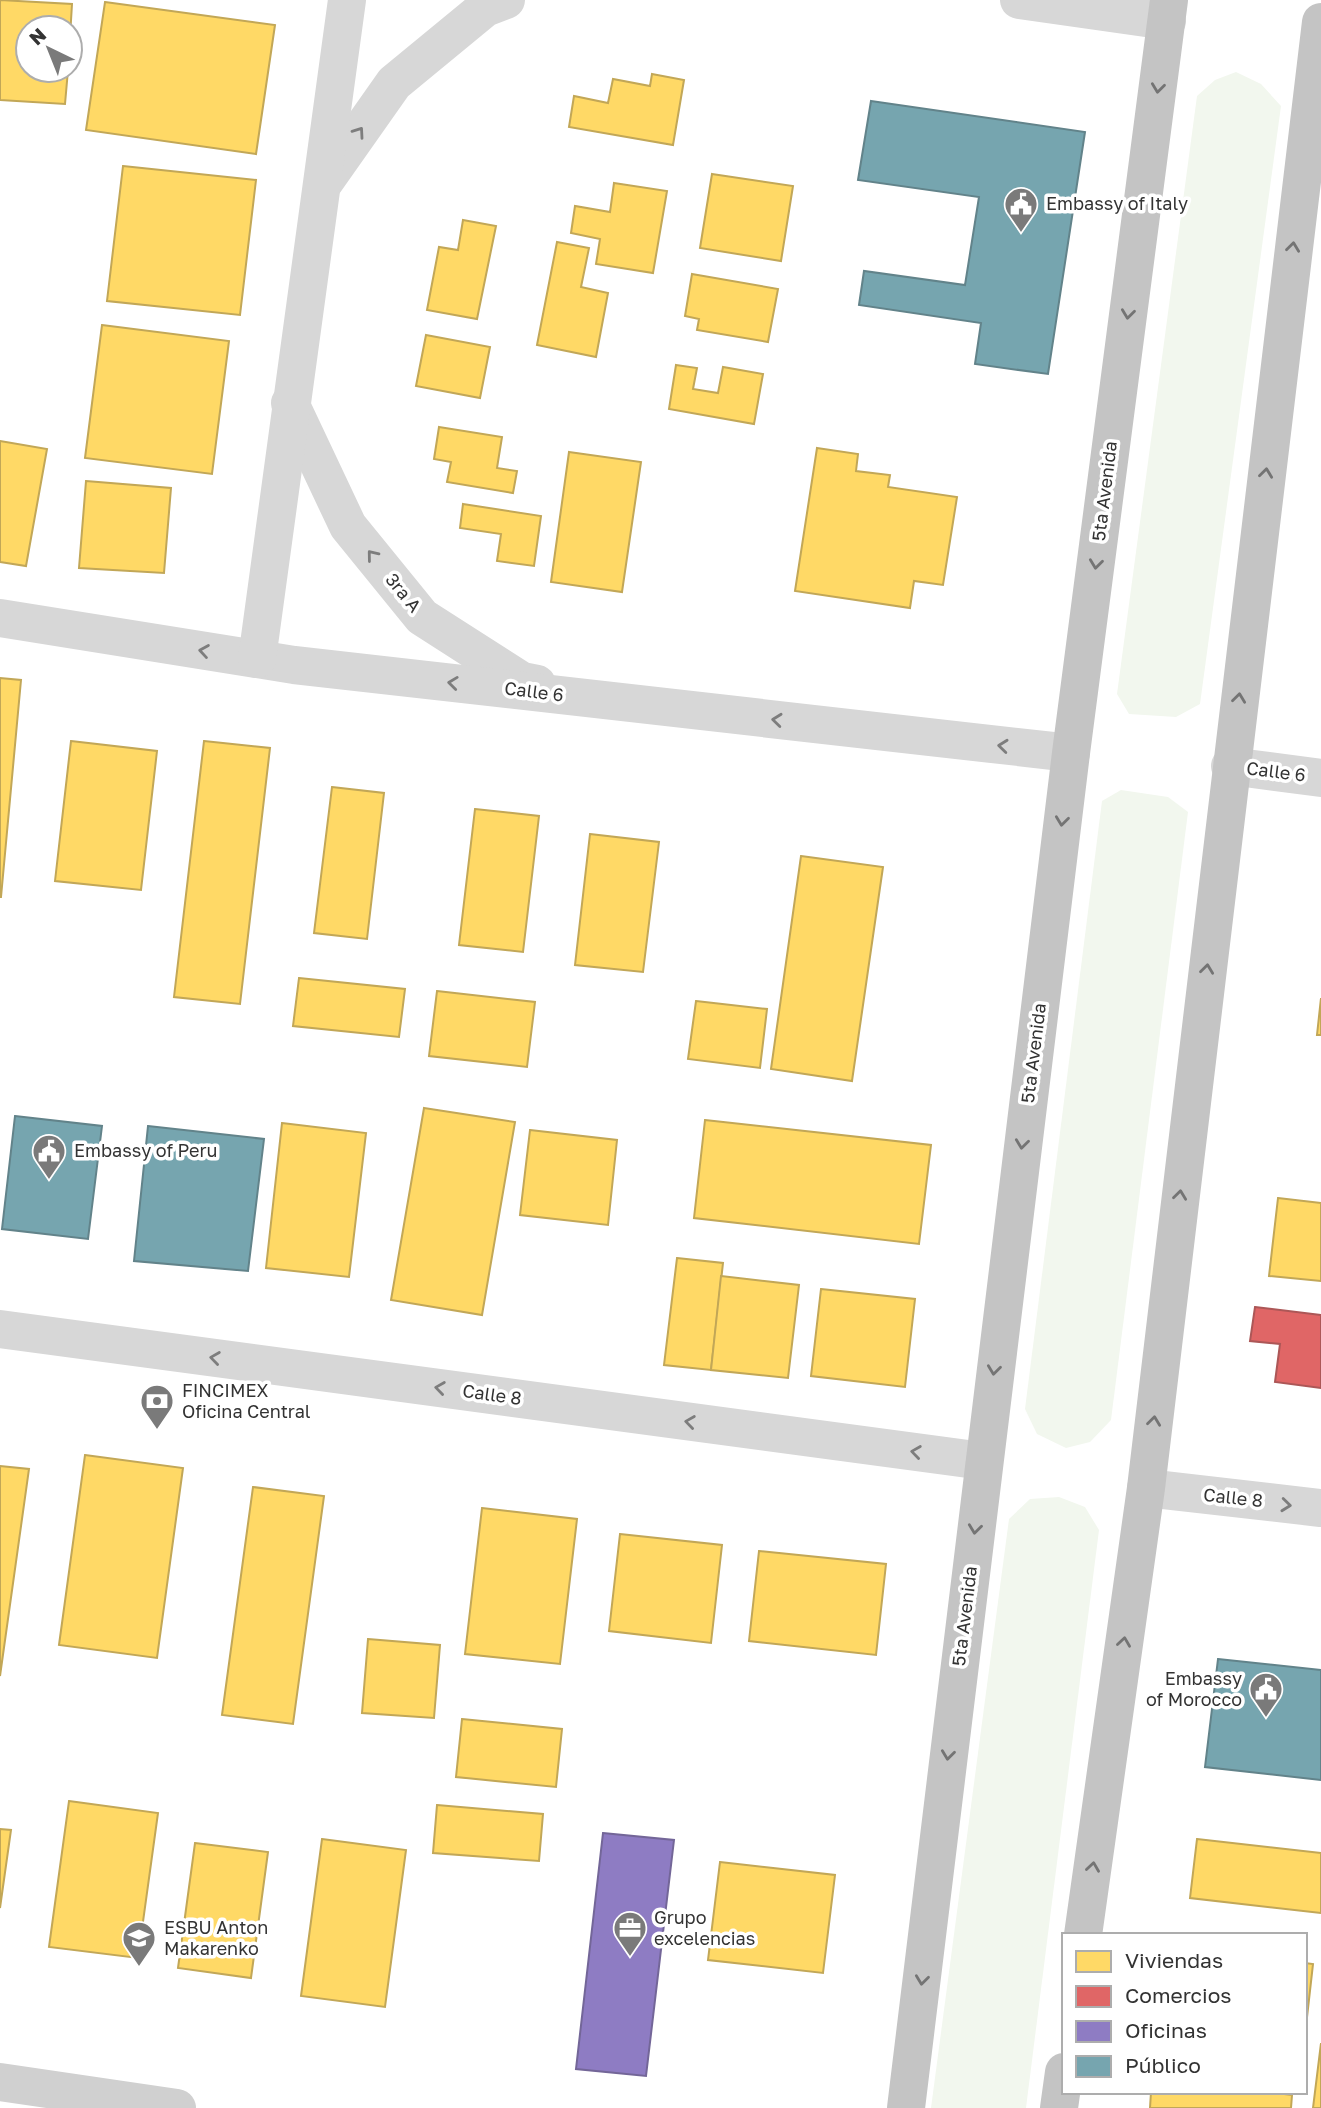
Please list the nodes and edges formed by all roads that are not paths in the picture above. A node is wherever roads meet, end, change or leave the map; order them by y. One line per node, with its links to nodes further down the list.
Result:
1 (347, 0): 6 (street)
2 (506, 0): 6 (street, one-way to 2)
3 (1019, 0): 4 (street)
4 (1168, 10): 11 (highway, 5ta Avenida, one-way to 11)
5 (1320, 38): 12 (highway, one-way to 5)
6 (320, 188): 7 (street)
7 (290, 403): 9 (street); 10 (street, 3ra A, one-way to 7)
8 (0, 618): 9 (street, Calle 6, one-way to 8)
9 (257, 659): 10 (street, Calle 6, one-way to 9)
10 (635, 704): 11 (street, Calle 6, one-way to 10)
11 (1071, 753): 15 (highway, 5ta Avenida, one-way to 15)
12 (1230, 766): 13 (street, Calle 6); 16 (highway, one-way to 12)
13 (1321, 778)
14 (0, 1329): 15 (street, Calle 8, one-way to 14)
15 (983, 1461): 22 (highway, 5ta Avenida, one-way to 22)
16 (1146, 1489): 17 (street, Calle 8, one-way to 17); 18 (highway, one-way to 16)
17 (1321, 1508)
18 (1083, 1933)
19 (0, 2082): 21 (main road)
20 (1062, 2086): 23 (highway)
21 (177, 2108)
22 (906, 2108)
23 (1059, 2108)

